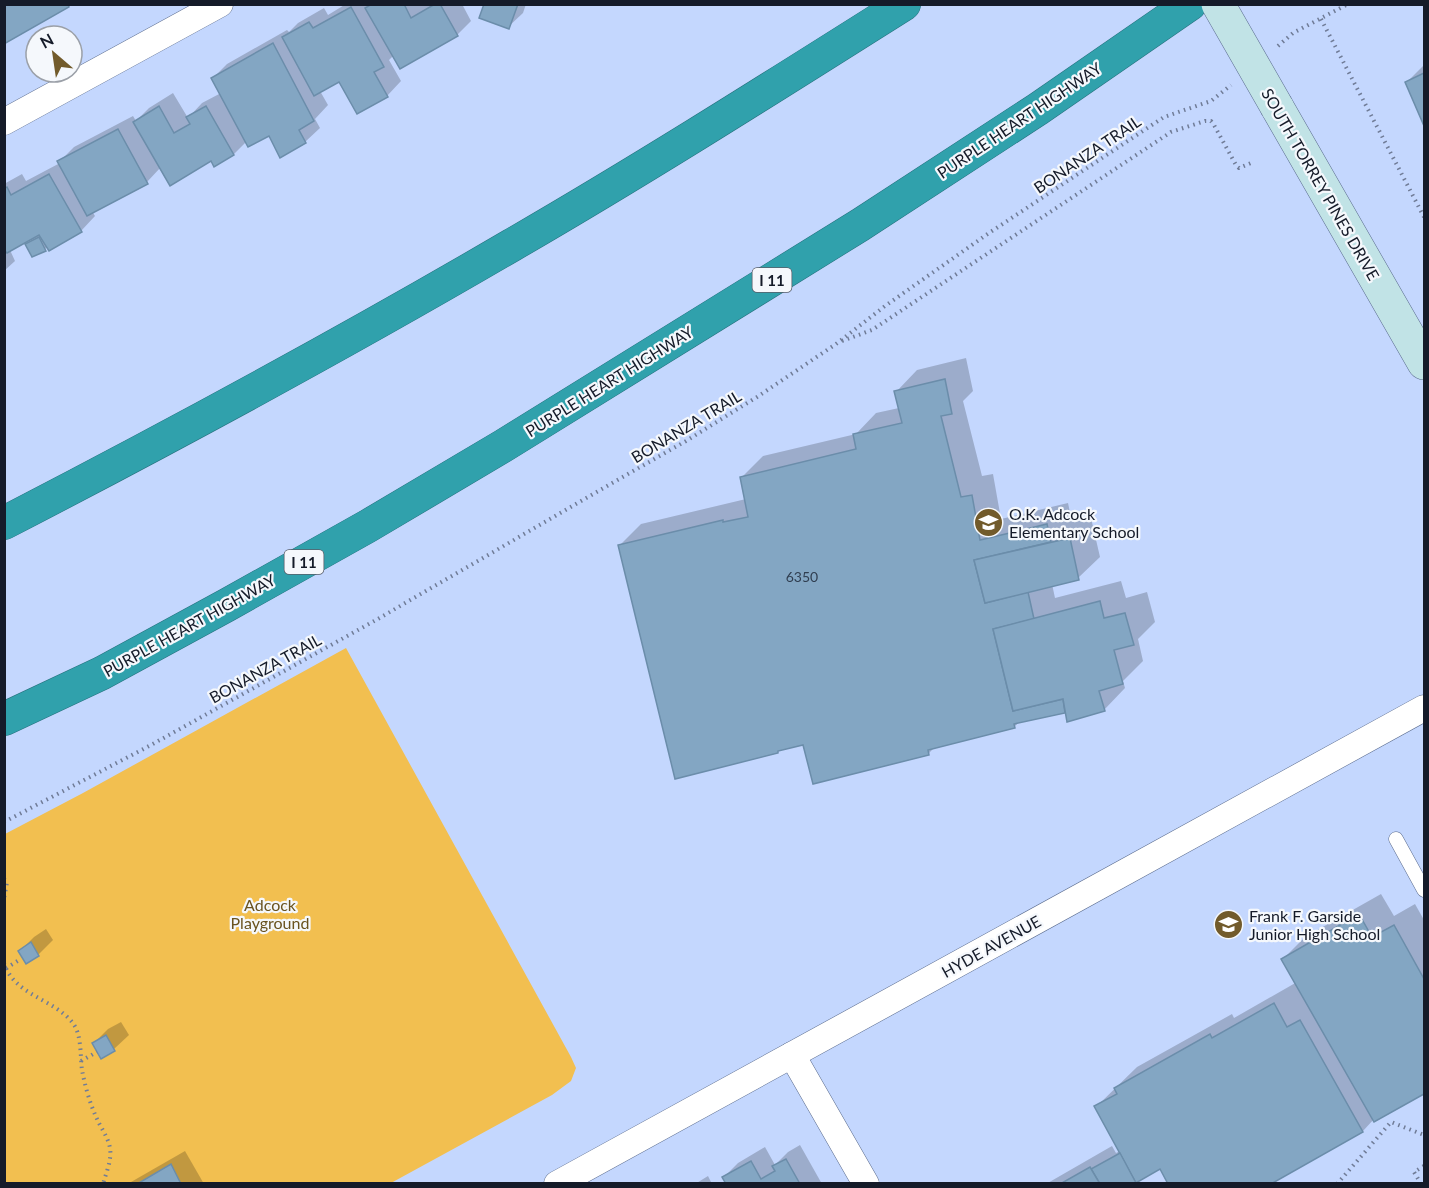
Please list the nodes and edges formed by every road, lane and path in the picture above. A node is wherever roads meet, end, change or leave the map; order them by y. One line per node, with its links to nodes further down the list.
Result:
1 (220, 4): 9 (street)
2 (903, 4): 14 (highway)
3 (1190, 4): 17 (highway, PURPLE HEART HIGHWAY / I 11)
4 (1218, 4): 13 (main road, SOUTH TORREY PINES DRIVE, bridge)
5 (1348, 4): 6 (path)
6 (1320, 18): 7 (path); 11 (path)
7 (1275, 48)
8 (1239, 78): 12 (path, BONANZA TRAIL)
9 (4, 122)
10 (1251, 163): 12 (path)
11 (1425, 217)
12 (836, 344): 21 (path, BONANZA TRAIL)
13 (1425, 363)
14 (77, 485): 15 (highway); 16 (highway)
15 (4, 523)
16 (4, 531)
17 (102, 673): 19 (highway, PURPLE HEART HIGHWAY / I 11); 20 (highway)
18 (1425, 708): 30 (street, HYDE AVENUE)
19 (4, 719)
20 (4, 730)
21 (4, 822)
22 (1396, 839): 24 (lane)
23 (4, 879): 25 (path)
24 (1425, 890)
25 (4, 899)
26 (21, 959): 28 (path)
27 (4, 963): 28 (path)
28 (6, 968): 31 (path)
29 (97, 1052): 31 (path)
30 (792, 1055): 35 (street, HYDE AVENUE); 36 (street)
31 (81, 1061): 34 (path)
32 (1425, 1135): 37 (path)
33 (1425, 1166): 38 (path)
34 (103, 1184)
35 (557, 1184)
36 (866, 1184)
37 (1337, 1184)
38 (1421, 1184)

